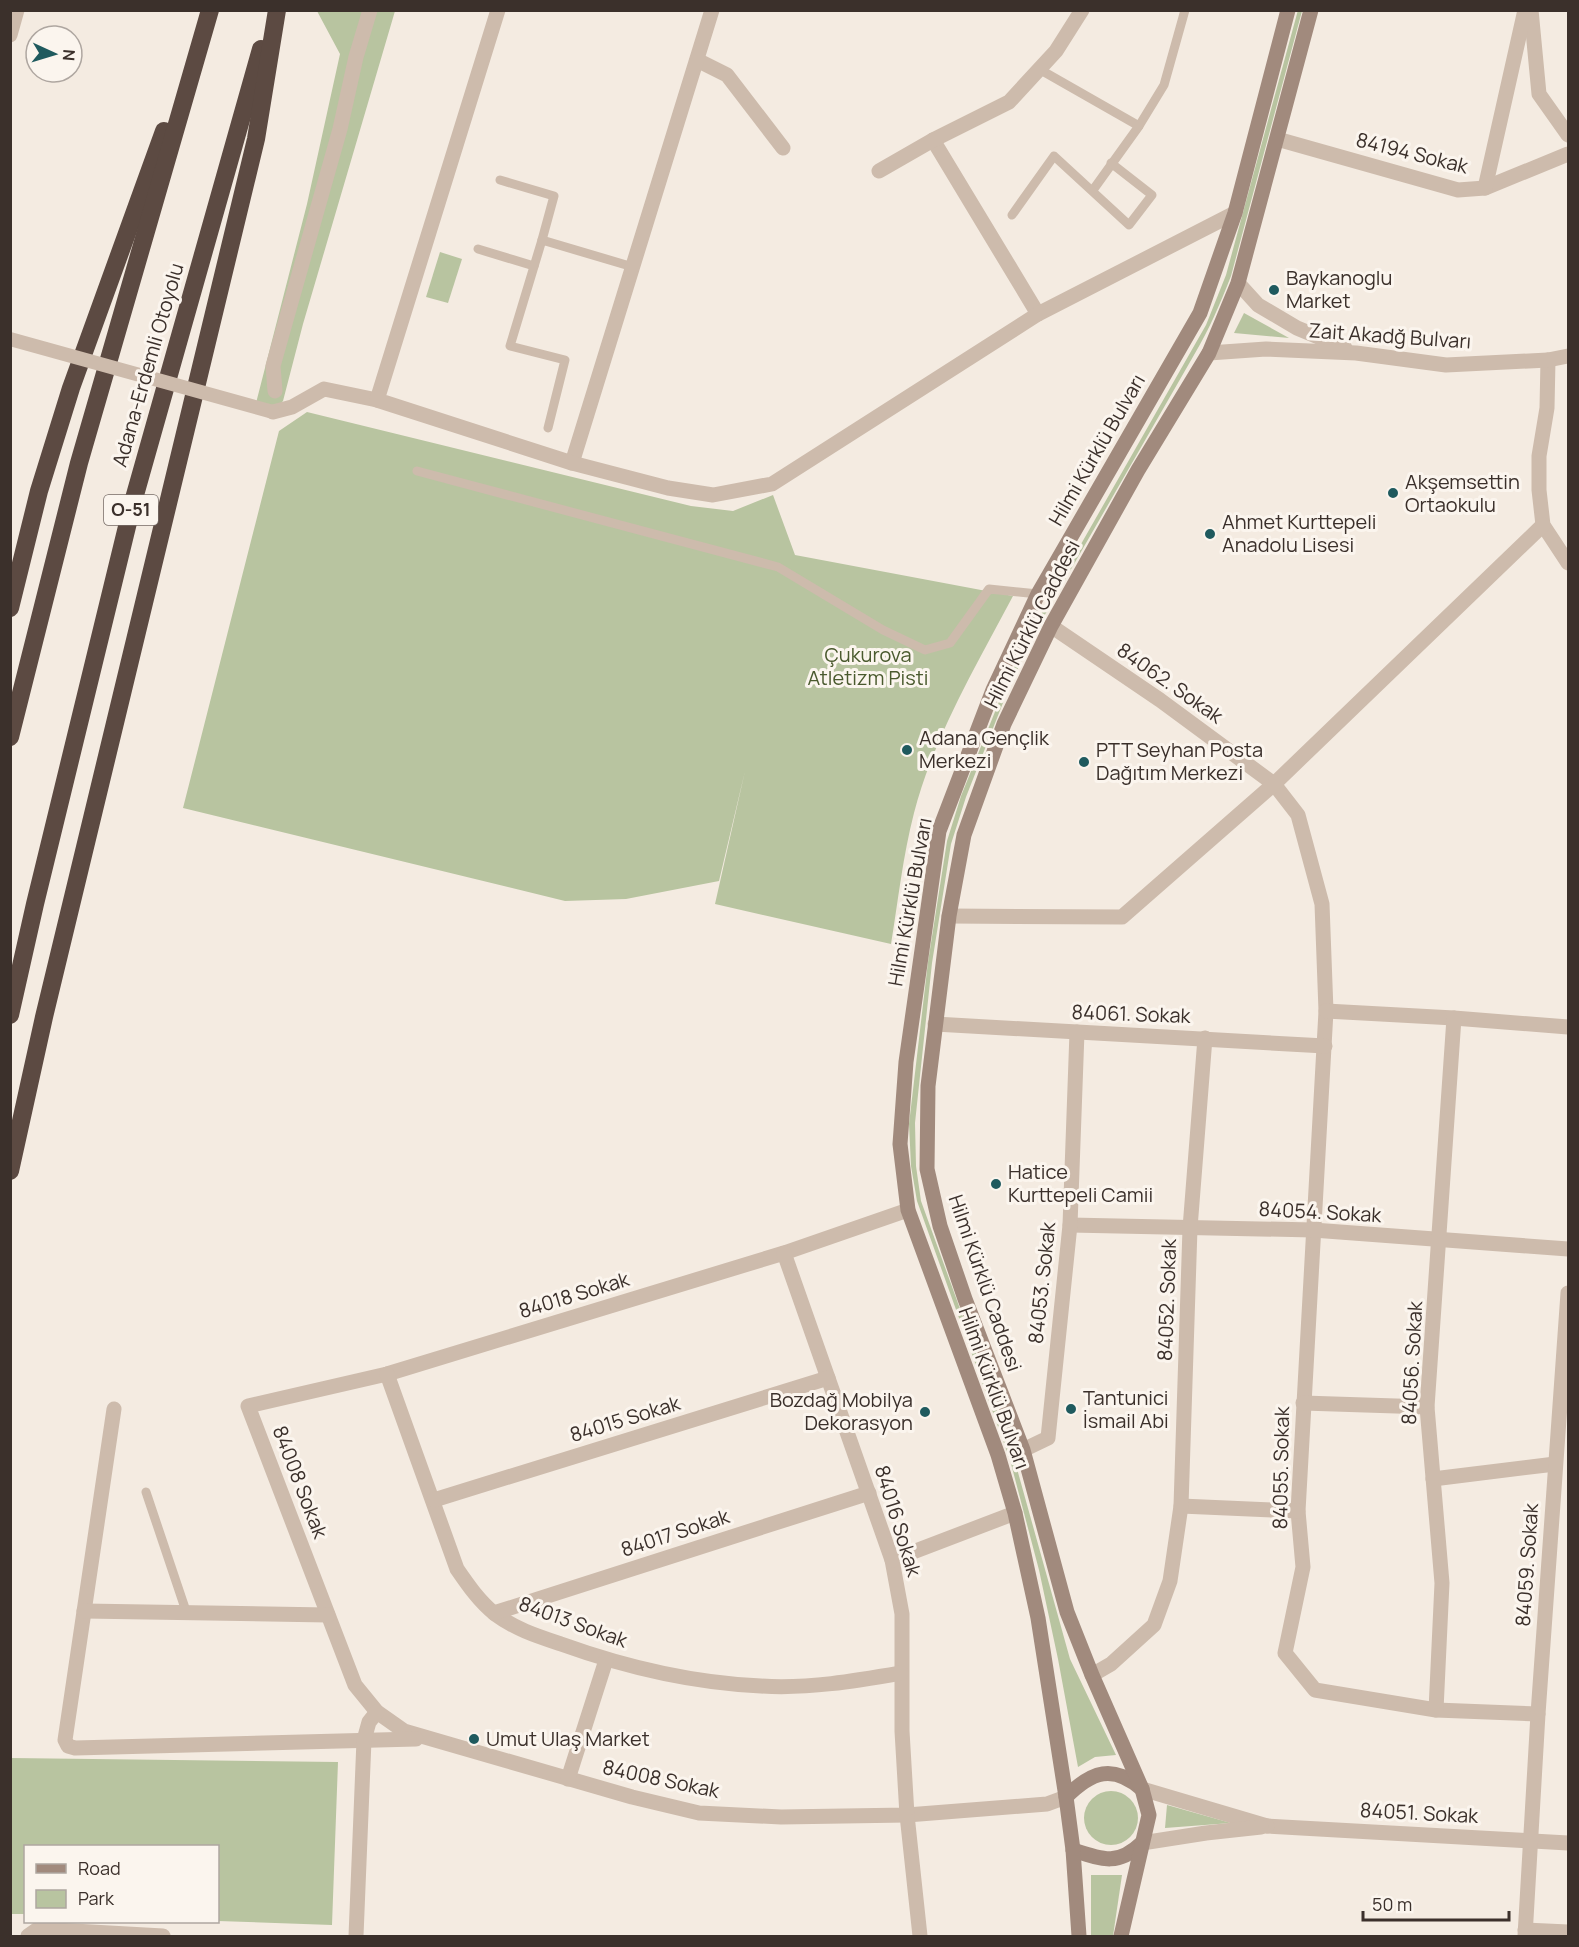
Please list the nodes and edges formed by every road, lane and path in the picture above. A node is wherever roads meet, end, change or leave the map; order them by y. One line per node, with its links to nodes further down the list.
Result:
1 (17, 10): 14 (street)
2 (209, 10): 50 (highway); 52 (highway, Adana-Erdemli Otoyolu)
3 (272, 10): 56 (highway, Adana-Erdemli Otoyolu / O-51)
4 (277, 10): 63 (highway)
5 (370, 10): 41 (street)
6 (498, 10): 42 (street)
7 (712, 10): 15 (street)
8 (1082, 10): 16 (street)
9 (1185, 10): 17 (lane)
10 (1288, 10): 28 (main road, Hilmi Kürklü Bulvarı)
11 (1311, 10): 20 (main road)
12 (1525, 10): 26 (street)
13 (1531, 10): 18 (street)
14 (10, 35)
15 (697, 60): 21 (street); 33 (street)
16 (1039, 69): 17 (lane); 19 (street)
17 (1139, 126): 23 (lane)
18 (1569, 135)
19 (933, 140): 24 (street); 35 (street)
20 (1277, 140): 26 (street, 84194 Sokak); 34 (main road)
21 (783, 148)
22 (1569, 154): 26 (street, 84194 Sokak)
23 (1111, 163): 27 (lane); 27 (lane)
24 (879, 171)
25 (500, 180): 30 (lane)
26 (1485, 188)
27 (1093, 190): 29 (lane)
28 (1235, 213): 35 (street); 49 (main road, Hilmi Kürklü Bulvarı)
29 (1012, 214)
30 (542, 240): 32 (lane); 33 (lane)
31 (478, 249): 32 (lane)
32 (534, 266): 44 (lane)
33 (633, 267): 45 (street)
34 (1238, 284): 37 (main road); 38 (street)
35 (1038, 314): 45 (street)
36 (10, 339): 43 (street, bridge)
37 (1209, 353): 38 (street, Zait Akadğ Bulvarı); 51 (main road, Hilmi Kürklü Caddesi)
38 (1356, 353): 40 (street, Zait Akadğ Bulvarı)
39 (1569, 356): 40 (street, Zait Akadğ Bulvarı)
40 (1548, 360): 47 (street)
41 (275, 391)
42 (377, 400): 43 (street); 45 (street)
43 (273, 412)
44 (548, 428)
45 (572, 463)
46 (417, 471): 49 (lane)
47 (1543, 525): 48 (street); 53 (street)
48 (1569, 563)
49 (1038, 594): 64 (main road, Hilmi Kürklü Bulvarı)
50 (10, 608)
51 (1051, 626): 53 (street, 84062. Sokak); 54 (main road, Hilmi Kürklü Caddesi)
52 (10, 737)
53 (1274, 784): 54 (street); 55 (street, 84062. Sokak)
54 (949, 916): 58 (main road, Hilmi Kürklü Caddesi)
55 (1326, 1011): 57 (street); 62 (street, 84055. Sokak)
56 (10, 1015)
57 (1454, 1018): 59 (street); 68 (street, 84056. Sokak)
58 (935, 1024): 60 (street, 84061. Sokak); 78 (main road, Hilmi Kürklü Caddesi)
59 (1569, 1027)
60 (1077, 1032): 61 (street, 84061. Sokak); 65 (street, 84053. Sokak)
61 (1205, 1038): 62 (street, 84061. Sokak); 66 (street, 84052. Sokak)
62 (1325, 1046): 67 (street, 84055. Sokak)
63 (10, 1171)
64 (908, 1210): 70 (street, 84018 Sokak); 88 (main road, Hilmi Kürklü Bulvarı)
65 (1070, 1225): 66 (street, 84054. Sokak); 78 (street, 84053. Sokak)
66 (1190, 1228): 67 (street, 84054. Sokak); 86 (street, 84052. Sokak)
67 (1313, 1230): 68 (street, 84054. Sokak); 74 (street, 84055. Sokak)
68 (1440, 1240): 69 (street, 84054. Sokak); 76 (street, 84056. Sokak)
69 (1569, 1249)
70 (784, 1252): 72 (street, 84018 Sokak); 73 (street, 84016 Sokak)
71 (1569, 1293): 79 (street, 84059. Sokak)
72 (387, 1374): 75 (street, 84018 Sokak); 83 (street, 84013 Sokak)
73 (828, 1378): 82 (street, 84016 Sokak); 83 (street, 84015 Sokak)
74 (1303, 1403): 76 (street); 87 (street, 84055. Sokak)
75 (248, 1406): 93 (street, 84008 Sokak)
76 (1427, 1407): 80 (street, 84056. Sokak)
77 (114, 1409): 90 (street)
78 (1023, 1450): 96 (main road, Hilmi Kürklü Caddesi)
79 (1556, 1464): 80 (street); 84 (street, 84059. Sokak)
80 (1433, 1479): 97 (street, 84056. Sokak)
81 (146, 1492): 92 (lane)
82 (869, 1493): 89 (street, 84016 Sokak); 91 (street, 84017 Sokak)
83 (434, 1500): 91 (street, 84013 Sokak)
84 (1553, 1504): 85 (street); 99 (street, 84059. Sokak)
85 (1569, 1504)
86 (1181, 1506): 87 (street); 96 (street, 84052. Sokak)
87 (1298, 1511): 97 (street, 84055. Sokak)
88 (1015, 1513): 89 (street); 104 (main road, Hilmi Kürklü Bulvarı)
89 (892, 1560): 95 (street, 84016 Sokak)
90 (84, 1611): 92 (street); 101 (street)
91 (494, 1613): 94 (street, 84013 Sokak)
92 (187, 1614): 93 (street)
93 (328, 1615): 98 (street, 84008 Sokak)
94 (606, 1660): 95 (street, 84013 Sokak); 102 (street)
95 (901, 1673): 105 (street, 84016 Sokak)
96 (1092, 1675): 103 (main road, Hilmi Kürklü Caddesi)
97 (1436, 1710): 99 (street, 84055. Sokak)
98 (377, 1712): 100 (street, 84008 Sokak); 101 (street)
99 (1538, 1714): 107 (street, 84059. Sokak)
100 (430, 1739): 101 (street); 102 (street, 84008 Sokak)
101 (364, 1740): 115 (street)
102 (568, 1779): 105 (street, 84008 Sokak)
103 (1142, 1789): 104 (main road); 106 (street); 108 (main road, Hilmi Kürklü Caddesi)
104 (1066, 1797): 105 (street, 84008 Sokak); 110 (main road, Hilmi Kürklü Bulvarı)
105 (907, 1815): 116 (street, 84016 Sokak)
106 (1266, 1826): 107 (street, 84051. Sokak); 108 (street)
107 (1531, 1841): 109 (street, 84051. Sokak); 112 (street, 84059. Sokak)
108 (1142, 1843): 110 (main road); 118 (main road, Hilmi Kürklü Caddesi)
109 (1569, 1843)
110 (1073, 1850): 117 (main road)
111 (1569, 1932): 112 (street)
112 (1525, 1933)
113 (28, 1936): 114 (street)
114 (163, 1936)
115 (356, 1936)
116 (920, 1936)
117 (1079, 1936)
118 (1121, 1936)

